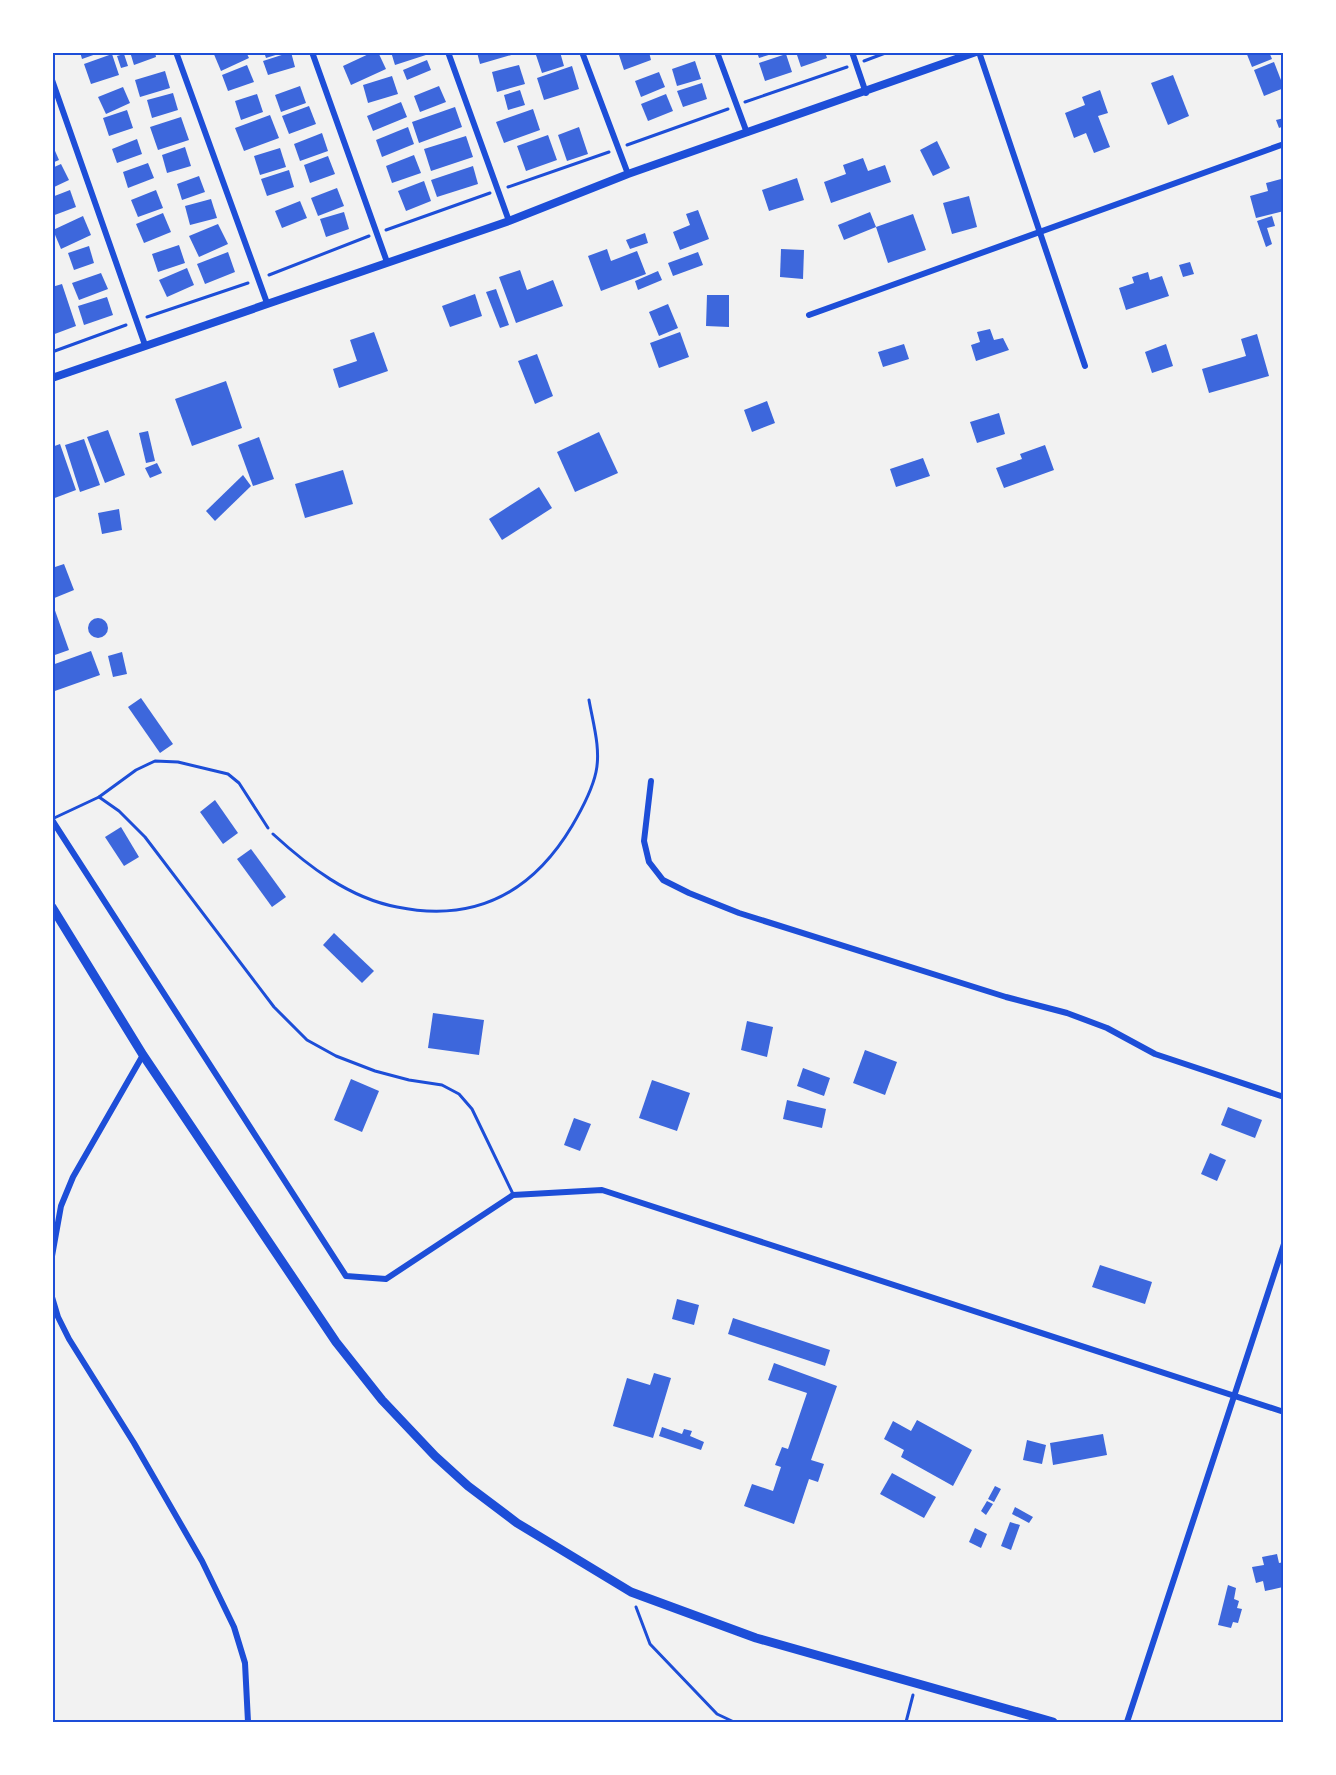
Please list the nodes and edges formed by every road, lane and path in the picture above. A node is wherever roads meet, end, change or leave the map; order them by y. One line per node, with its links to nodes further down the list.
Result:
1 (176, 52): 22 (street)
2 (312, 52): 19 (street)
3 (448, 52): 17 (street)
4 (582, 52): 15 (street)
5 (717, 52): 12 (street)
6 (852, 52): 9 (street)
7 (888, 52): 9 (path)
8 (978, 52): 11 (street); 20 (street)
9 (856, 64): 11 (street); 12 (path)
10 (52, 80): 25 (street)
11 (866, 93): 13 (street)
12 (736, 106): 13 (street); 15 (path)
13 (747, 133): 16 (street)
14 (1284, 144): 20 (street)
15 (617, 149): 16 (street); 17 (path)
16 (628, 174): 18 (street)
17 (498, 190): 18 (street); 19 (path)
18 (509, 221): 21 (street)
19 (376, 233): 21 (street); 22 (path)
20 (1039, 234): 24 (street); 28 (street)
21 (387, 262): 23 (street)
22 (259, 279): 23 (street); 25 (path)
23 (267, 303): 26 (street)
24 (809, 315)
25 (137, 321): 26 (street); 27 (path)
26 (145, 345): 29 (street)
27 (52, 352)
28 (1085, 366)
29 (52, 378)
30 (589, 700): 34 (path)
31 (651, 781): 37 (street)
32 (99, 797): 33 (lane); 34 (lane); 38 (lane)
33 (52, 820): 38 (street)
34 (268, 828)
35 (52, 908): 36 (main road)
36 (143, 1055): 40 (street); 44 (main road)
37 (1284, 1097)
38 (513, 1196): 42 (street)
39 (1284, 1244): 42 (street)
40 (52, 1256)
41 (52, 1297): 46 (street)
42 (1232, 1396): 43 (street); 50 (street)
43 (1284, 1412)
44 (631, 1592): 45 (main road); 47 (path)
45 (916, 1685): 48 (path); 49 (main road)
46 (248, 1722)
47 (734, 1722)
48 (906, 1722)
49 (1053, 1722)
50 (1126, 1722)

